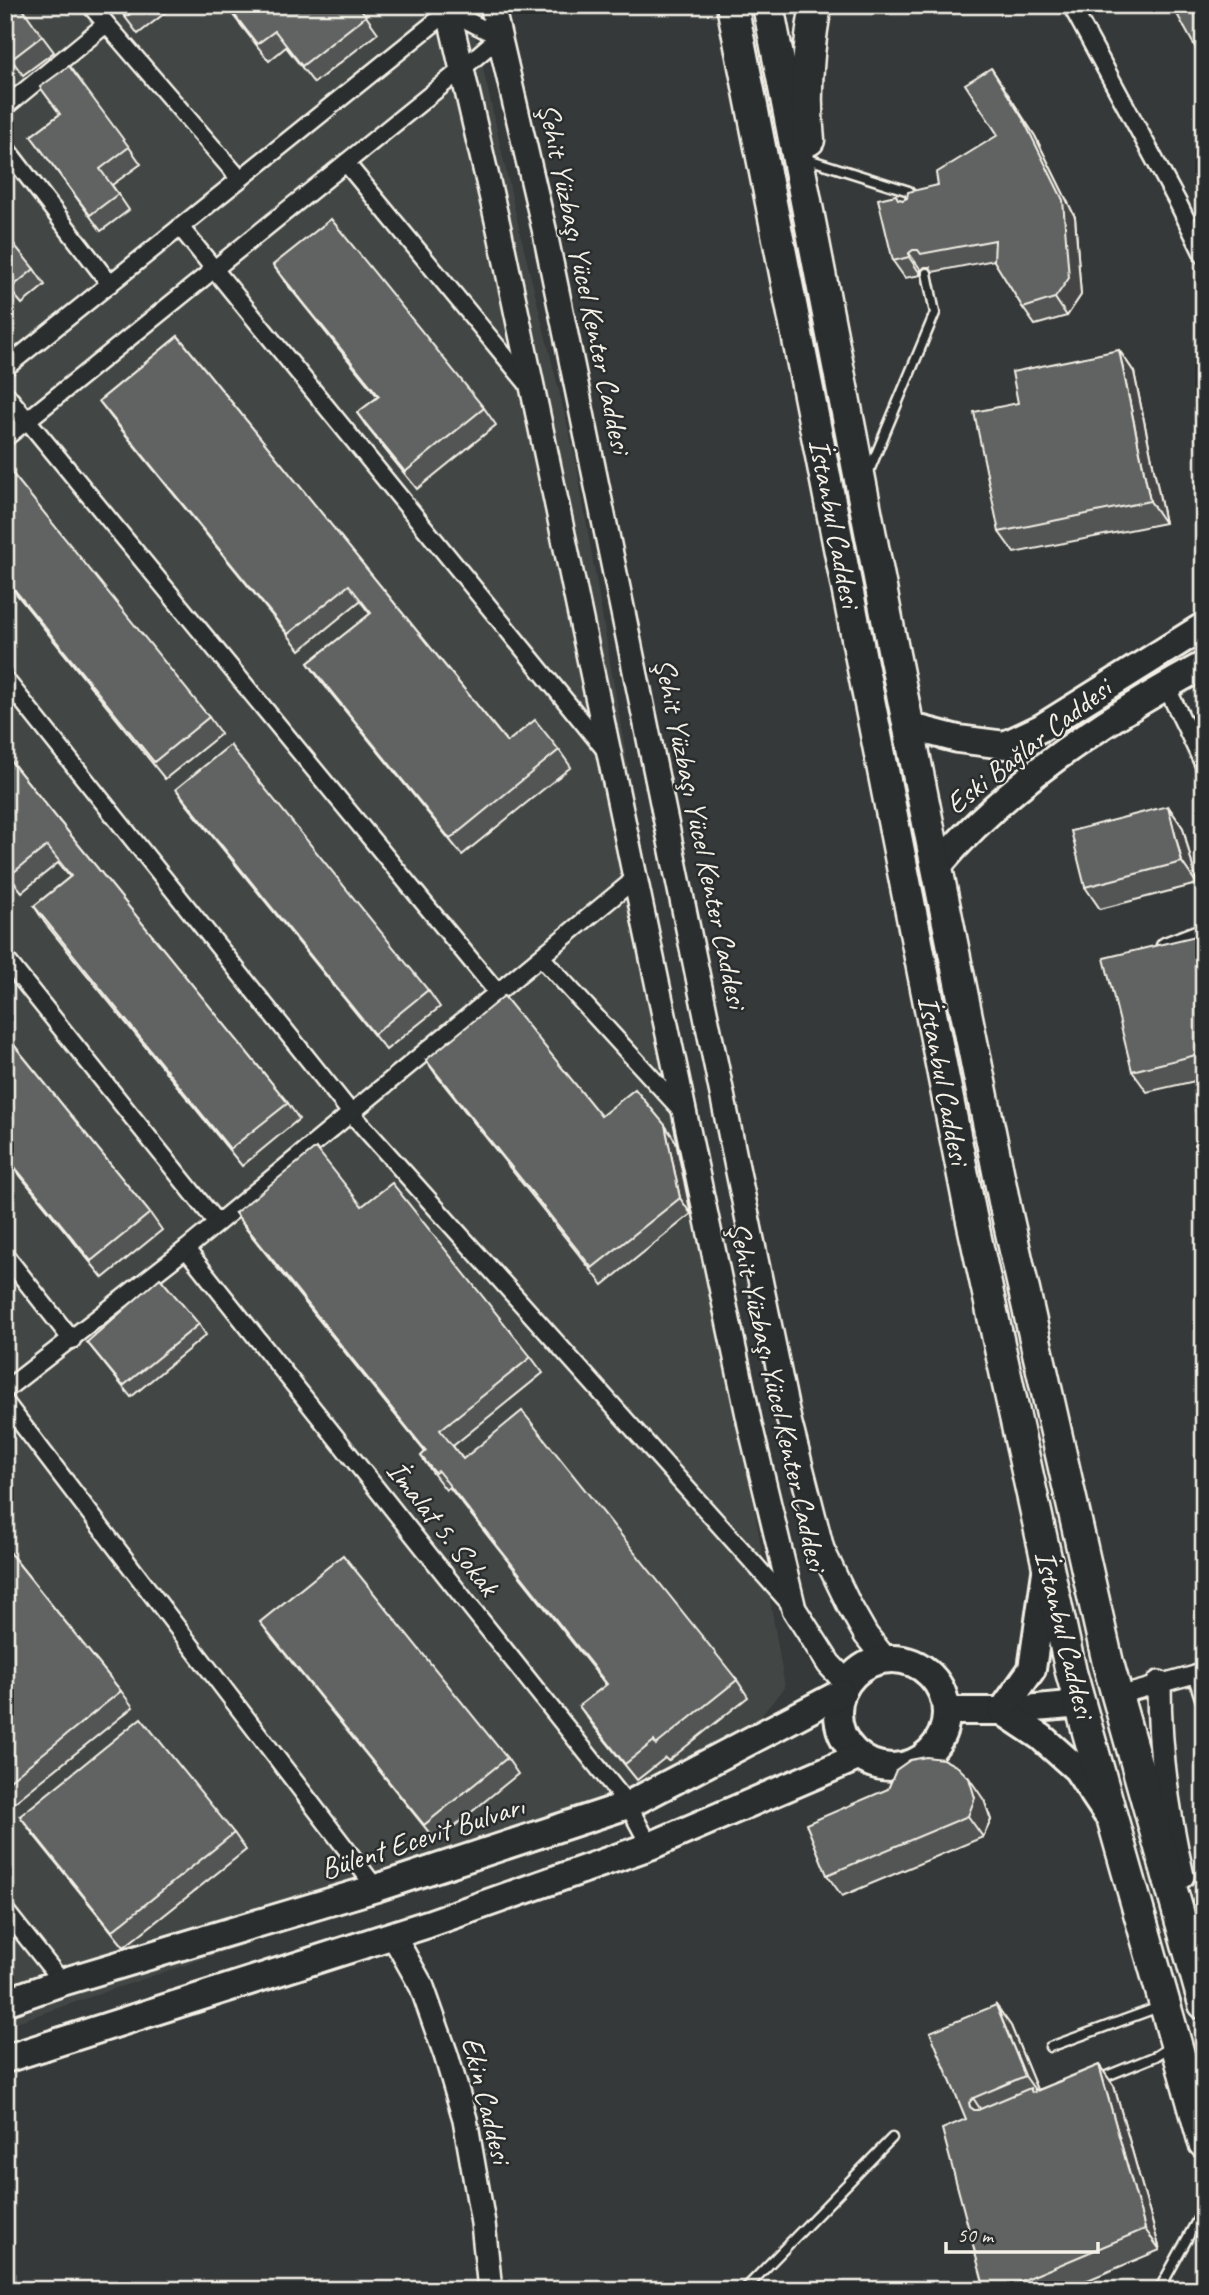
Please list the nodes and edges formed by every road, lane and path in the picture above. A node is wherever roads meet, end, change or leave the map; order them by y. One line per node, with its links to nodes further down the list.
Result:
1 (90, 5): 9 (street)
2 (492, 5): 10 (street, Şehit Yüzbaşı Yücel Kenter Caddesi)
3 (722, 5): 13 (highway)
4 (732, 5): 13 (highway, İstanbul Caddesi)
5 (768, 5): 25 (highway, İstanbul Caddesi)
6 (816, 5): 15 (highway)
7 (1071, 5): 20 (street)
8 (448, 8): 10 (street); 11 (street, Şehit Yüzbaşı Yücel Kenter Caddesi); 17 (street)
9 (106, 24): 12 (street); 17 (street)
10 (499, 37): 11 (street); 55 (street, Şehit Yüzbaşı Yücel Kenter Caddesi)
11 (462, 69): 16 (street); 26 (street, Şehit Yüzbaşı Yücel Kenter Caddesi)
12 (5, 107)
13 (753, 112): 53 (highway, İstanbul Caddesi)
14 (5, 147): 23 (street)
15 (811, 160): 18 (lane); 25 (highway)
16 (346, 163): 21 (street); 26 (street)
17 (240, 179): 19 (street)
18 (914, 211)
19 (180, 228): 21 (street); 23 (street)
20 (1204, 256)
21 (214, 268): 28 (street); 36 (street)
22 (928, 273): 30 (lane)
23 (110, 284): 24 (street)
24 (5, 368)
25 (841, 376): 30 (highway, İstanbul Caddesi)
26 (533, 391): 36 (street, Şehit Yüzbaşı Yücel Kenter Caddesi)
27 (5, 393): 28 (street)
28 (28, 419): 29 (street); 44 (street)
29 (5, 438)
30 (862, 486): 35 (highway, İstanbul Caddesi)
31 (1204, 626): 35 (main road, Eski Bağlar Caddesi)
32 (1204, 665): 34 (main road, Eski Bağlar Caddesi)
33 (5, 678): 45 (street)
34 (1166, 686): 37 (street); 38 (main road, Eski Bağlar Caddesi)
35 (908, 726): 38 (highway, İstanbul Caddesi)
36 (610, 755): 39 (street, Şehit Yüzbaşı Yücel Kenter Caddesi)
37 (1204, 765)
38 (937, 867): 59 (highway, İstanbul Caddesi)
39 (636, 878): 42 (street); 46 (street, Şehit Yüzbaşı Yücel Kenter Caddesi)
40 (1204, 931): 41 (street)
41 (1165, 946)
42 (541, 957): 44 (street); 46 (street)
43 (5, 958): 47 (street)
44 (497, 992): 45 (street)
45 (351, 1113): 47 (street); 54 (street)
46 (685, 1115): 54 (street, Şehit Yüzbaşı Yücel Kenter Caddesi)
47 (217, 1223): 48 (street)
48 (186, 1249): 50 (street); 65 (street, İmalat 5. Sokak)
49 (5, 1255): 50 (street)
50 (72, 1340): 51 (street)
51 (5, 1390)
52 (5, 1402): 68 (street)
53 (1047, 1563): 61 (highway, İstanbul Caddesi); 63 (main road)
54 (794, 1609): 58 (street)
55 (885, 1658): 58 (main road); 62 (main road)
56 (1200, 1673): 57 (street); 60 (street)
57 (1159, 1683): 59 (street); 72 (street)
58 (844, 1688): 64 (main road); 65 (main road, Bülent Ecevit Bulvarı)
59 (1117, 1696): 61 (highway); 72 (highway, İstanbul Caddesi)
60 (1204, 1698)
61 (1080, 1704): 63 (main road); 66 (highway, İstanbul Caddesi)
62 (946, 1711): 63 (main road); 64 (main road)
63 (1002, 1711): 66 (main road)
64 (860, 1756): 67 (main road)
65 (628, 1805): 67 (street, İmalat 5. Sokak); 68 (main road, Bülent Ecevit Bulvarı)
66 (1114, 1823): 74 (highway, İstanbul Caddesi)
67 (650, 1846): 70 (main road)
68 (376, 1888): 71 (main road, Bülent Ecevit Bulvarı)
69 (5, 1910): 71 (street)
70 (393, 1935): 77 (main road); 82 (street, Ekin Caddesi)
71 (62, 1982): 73 (main road, Bülent Ecevit Bulvarı)
72 (1203, 2000)
73 (5, 2002)
74 (1165, 2005): 75 (highway, İstanbul Caddesi); 76 (lane)
75 (1176, 2043): 78 (lane); 80 (highway, İstanbul Caddesi)
76 (1050, 2047)
77 (5, 2059)
78 (1092, 2082)
79 (892, 2138): 83 (lane)
80 (1204, 2143)
81 (1204, 2208): 84 (lane)
82 (490, 2290)
83 (744, 2290)
84 (1159, 2290)

